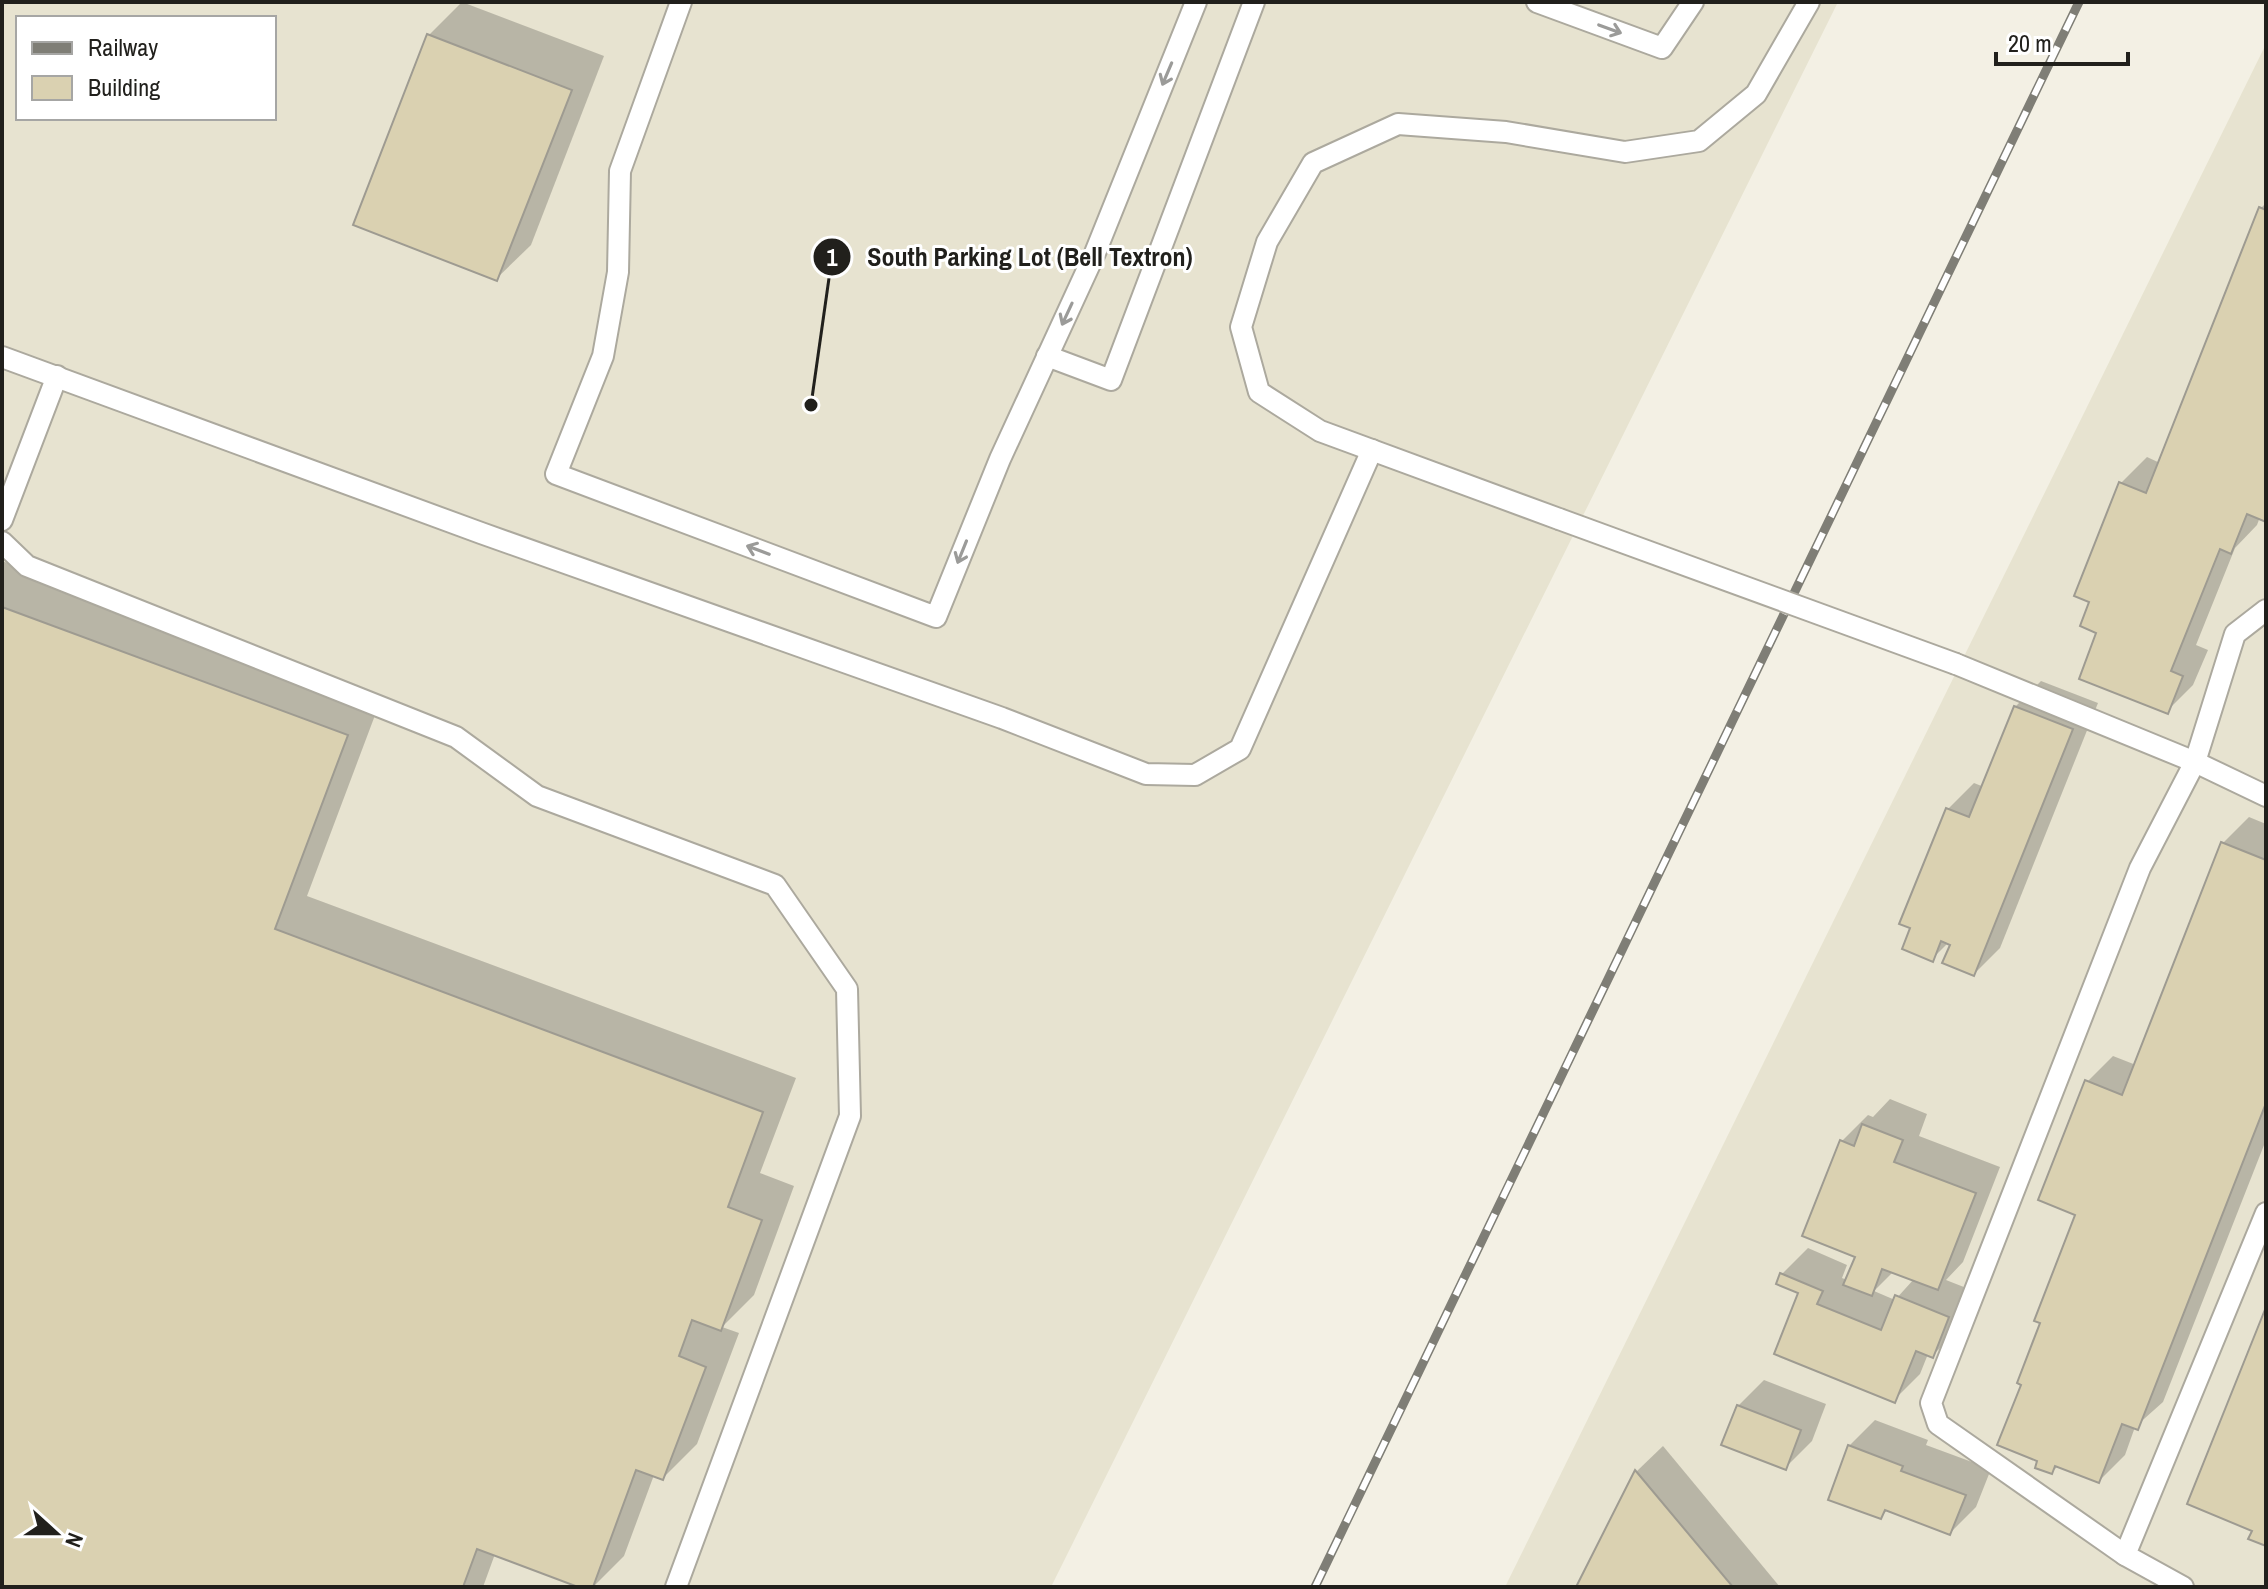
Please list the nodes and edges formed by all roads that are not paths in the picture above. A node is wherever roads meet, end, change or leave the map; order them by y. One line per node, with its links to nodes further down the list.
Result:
1 (681, 2): 7 (lane, one-way to 1)
2 (1196, 2): 7 (lane, one-way to 7)
3 (1254, 2): 7 (lane)
4 (1537, 2): 5 (lane, one-way to 5)
5 (1693, 2)
6 (1809, 2): 10 (lane)
7 (1047, 356)
8 (2, 357): 9 (lane)
9 (57, 376): 10 (lane); 11 (lane)
10 (1372, 450): 14 (lane, bridge)
11 (2, 520)
12 (2, 542): 18 (lane)
13 (2266, 610): 14 (lane)
14 (2195, 762): 15 (lane); 17 (lane)
15 (2266, 796)
16 (2266, 1213): 17 (lane)
17 (2125, 1555): 19 (lane)
18 (676, 1587)
19 (2183, 1587)

